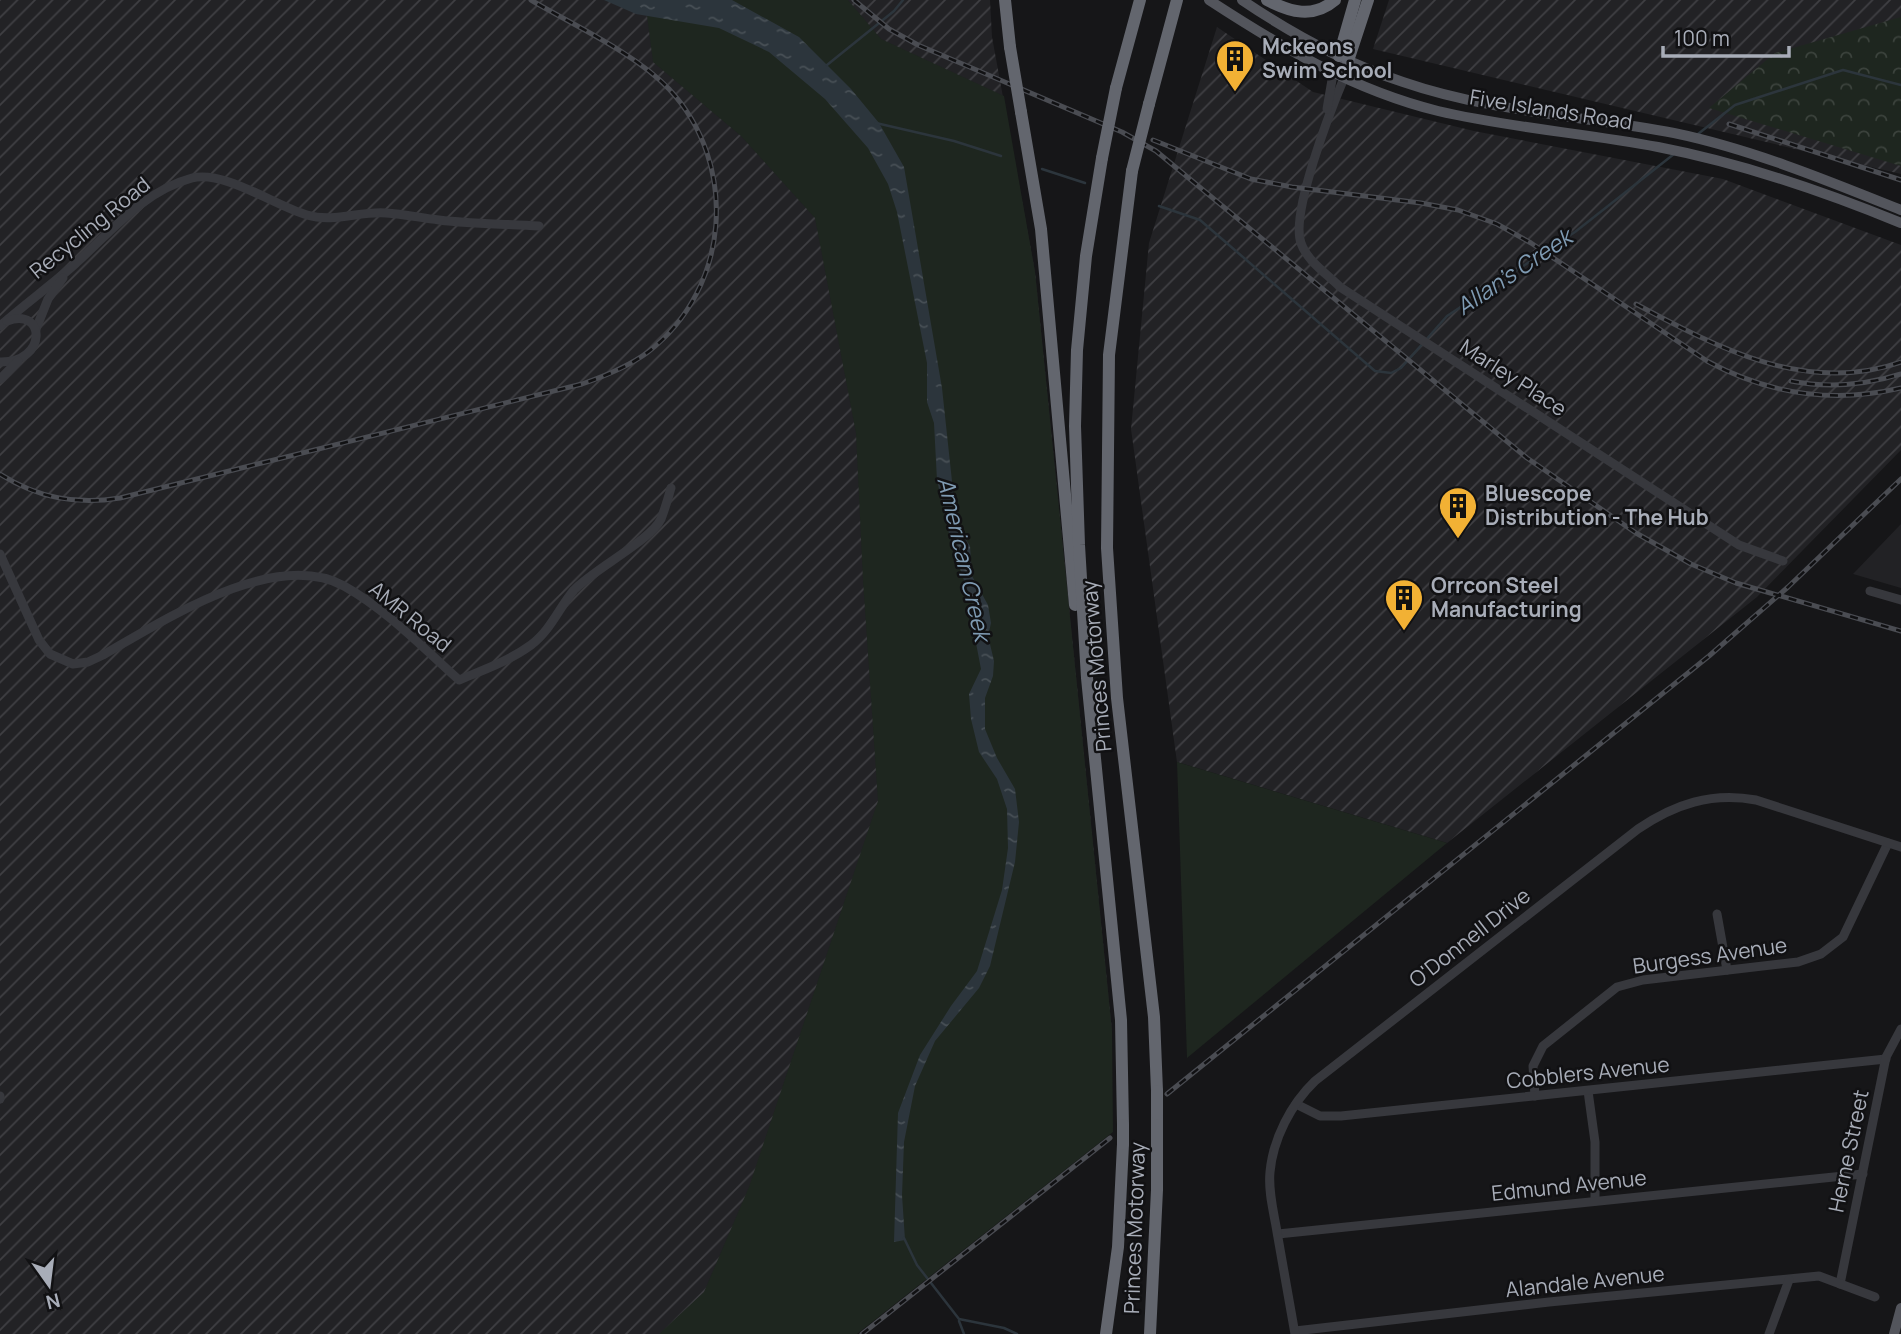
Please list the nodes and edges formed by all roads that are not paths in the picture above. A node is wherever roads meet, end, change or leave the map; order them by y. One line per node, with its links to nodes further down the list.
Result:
1 (1005, 0): 26 (highway, bridge)
2 (1140, 0): 26 (highway, Princes Motorway, bridge)
3 (1177, 0): 45 (highway, Princes Motorway, bridge)
4 (1209, 0): 11 (main road, Five Islands Road)
5 (1242, 0): 10 (main road, Five Islands Road)
6 (1267, 0): 7 (highway)
7 (1335, 0)
8 (1355, 0): 10 (highway)
9 (1368, 0): 10 (highway)
10 (1344, 59): 11 (main road); 12 (main road, Five Islands Road)
11 (1338, 76): 13 (main road, Five Islands Road); 23 (street, Marley Place)
12 (1901, 210)
13 (1901, 223)
14 (539, 226): 15 (street, Recycling Road)
15 (73, 266): 16 (street, Recycling Road); 17 (street)
16 (0, 326): 17 (street)
17 (36, 329): 18 (street)
18 (18, 361): 19 (street); 20 (street)
19 (0, 362)
20 (0, 379)
21 (671, 488): 22 (street, AMR Road)
22 (0, 554)
23 (1783, 561)
24 (1870, 591): 25 (street)
25 (1901, 600)
26 (1087, 678): 44 (highway, Princes Motorway, bridge)
27 (1888, 843): 28 (street, O'Donnell Drive); 30 (street, Burgess Avenue); 35 (street, O'Donnell Drive)
28 (1901, 847)
29 (1717, 914): 30 (street)
30 (1727, 970): 34 (street, Burgess Avenue)
31 (1901, 1029): 32 (street, Herne Street)
32 (1886, 1059): 33 (street, Cobblers Avenue); 36 (street, Herne Street)
33 (1588, 1091): 34 (street, Cobblers Avenue); 37 (street)
34 (1535, 1096): 35 (street, Cobblers Avenue)
35 (1296, 1104): 38 (street, O'Donnell Drive)
36 (1863, 1174): 37 (street, Edmund Avenue); 40 (street, Herne Street)
37 (1595, 1201): 38 (street, Edmund Avenue)
38 (1278, 1234): 43 (street, O'Donnell Drive)
39 (1789, 1280): 40 (street, Alandale Avenue); 43 (street, Alandale Avenue); 46 (street)
40 (1840, 1284): 41 (street, Alandale Avenue)
41 (1875, 1297)
42 (1901, 1308): 47 (main road)
43 (1295, 1333)
44 (1106, 1334)
45 (1150, 1334)
46 (1769, 1334)
47 (1894, 1334)

